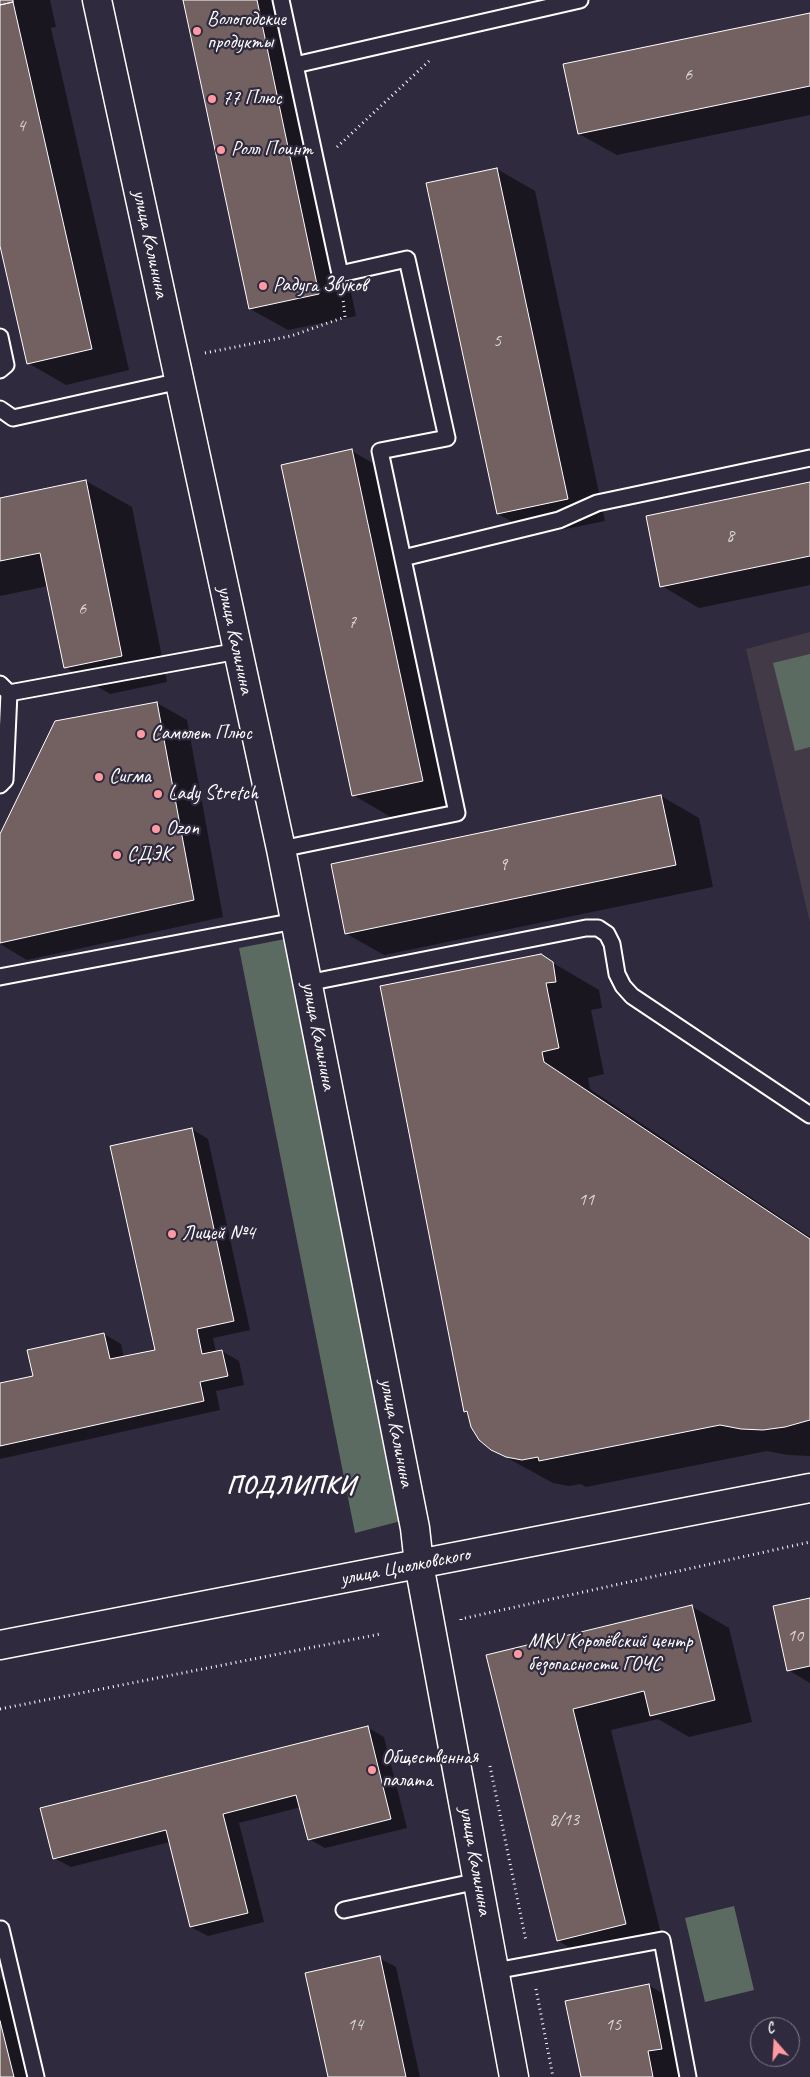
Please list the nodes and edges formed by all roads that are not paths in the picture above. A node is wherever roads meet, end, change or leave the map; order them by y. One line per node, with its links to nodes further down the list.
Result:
1 (97, 0): 7 (street, улица Калинина)
2 (281, 0): 4 (lane)
3 (580, 0): 4 (lane)
4 (295, 65): 10 (lane)
5 (0, 337): 6 (lane)
6 (0, 370)
7 (180, 381): 8 (lane); 11 (street, улица Калинина)
8 (0, 409)
9 (810, 458): 10 (lane)
10 (403, 558): 14 (lane)
11 (238, 651): 12 (lane); 14 (street, улица Калинина)
12 (4, 689): 13 (lane)
13 (0, 785)
14 (281, 849): 15 (street, улица Калинина)
15 (295, 922): 16 (lane); 17 (street, улица Калинина)
16 (0, 977)
17 (307, 983): 18 (lane); 20 (street, улица Калинина)
18 (810, 1115)
19 (810, 1488): 20 (street, улица Циолковского)
20 (419, 1564): 21 (street, улица Циолковского); 22 (street, улица Калинина)
21 (0, 1645)
22 (478, 1881): 23 (lane); 25 (street, улица Калинина)
23 (344, 1910)
24 (1, 1929): 26 (lane)
25 (495, 1971): 27 (street, улица Калинина); 28 (lane)
26 (36, 2077)
27 (514, 2077)
28 (688, 2077)

